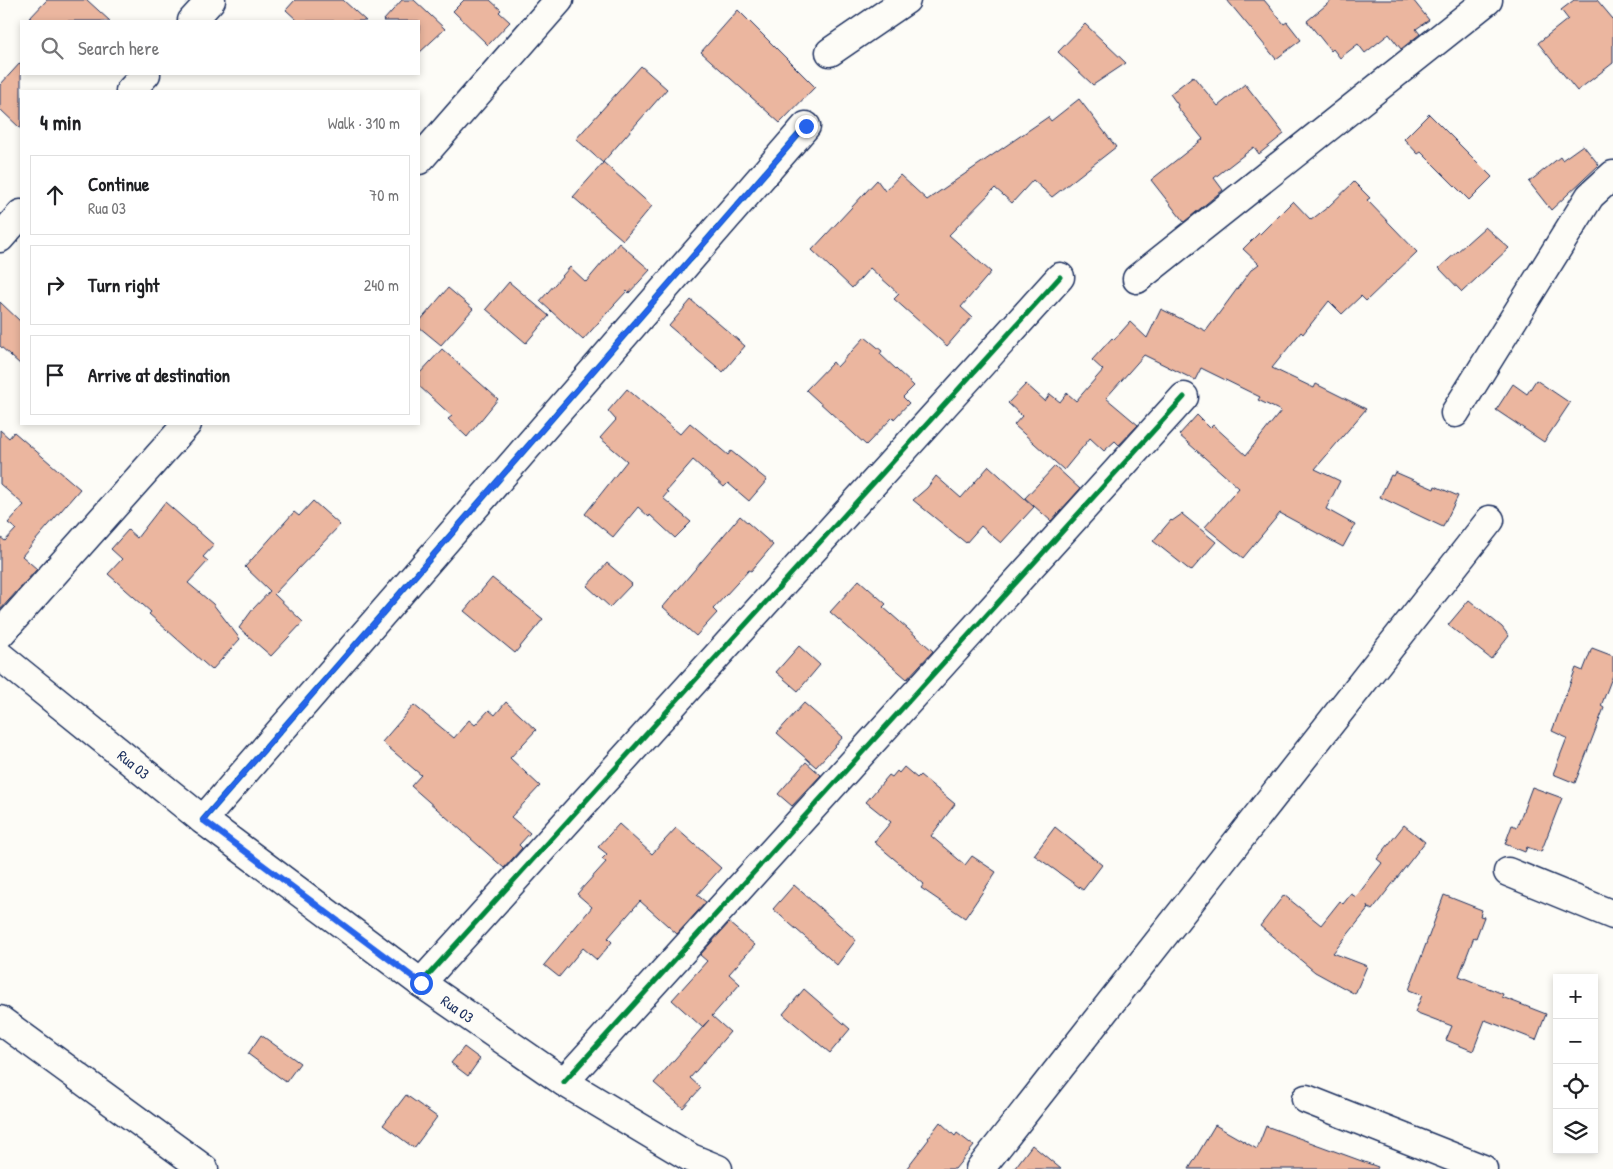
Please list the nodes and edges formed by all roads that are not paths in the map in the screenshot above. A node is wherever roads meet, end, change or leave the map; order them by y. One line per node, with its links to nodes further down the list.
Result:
1 (211, 0): 5 (street)
2 (559, 0): 10 (street)
3 (906, 0): 6 (street)
4 (1488, 0): 15 (street)
5 (193, 20)
6 (830, 52)
7 (145, 75): 8 (street)
8 (131, 90)
9 (806, 126): 22 (street)
10 (420, 159)
11 (1613, 174): 17 (street)
12 (20, 215): 13 (street)
13 (0, 238)
14 (1060, 277): 25 (street)
15 (1137, 279)
16 (1184, 397): 27 (street)
17 (1455, 413)
18 (186, 425): 20 (street)
19 (1490, 520): 31 (street)
20 (0, 634)
21 (0, 656): 22 (street, Rua 03)
22 (203, 820): 25 (street, Rua 03)
23 (1508, 872): 24 (street)
24 (1613, 915)
25 (421, 983): 27 (street, Rua 03)
26 (0, 1020): 29 (street)
27 (564, 1082): 30 (street, Rua 03)
28 (1306, 1099): 32 (street)
29 (204, 1169)
30 (718, 1169)
31 (980, 1169)
32 (1483, 1169)

